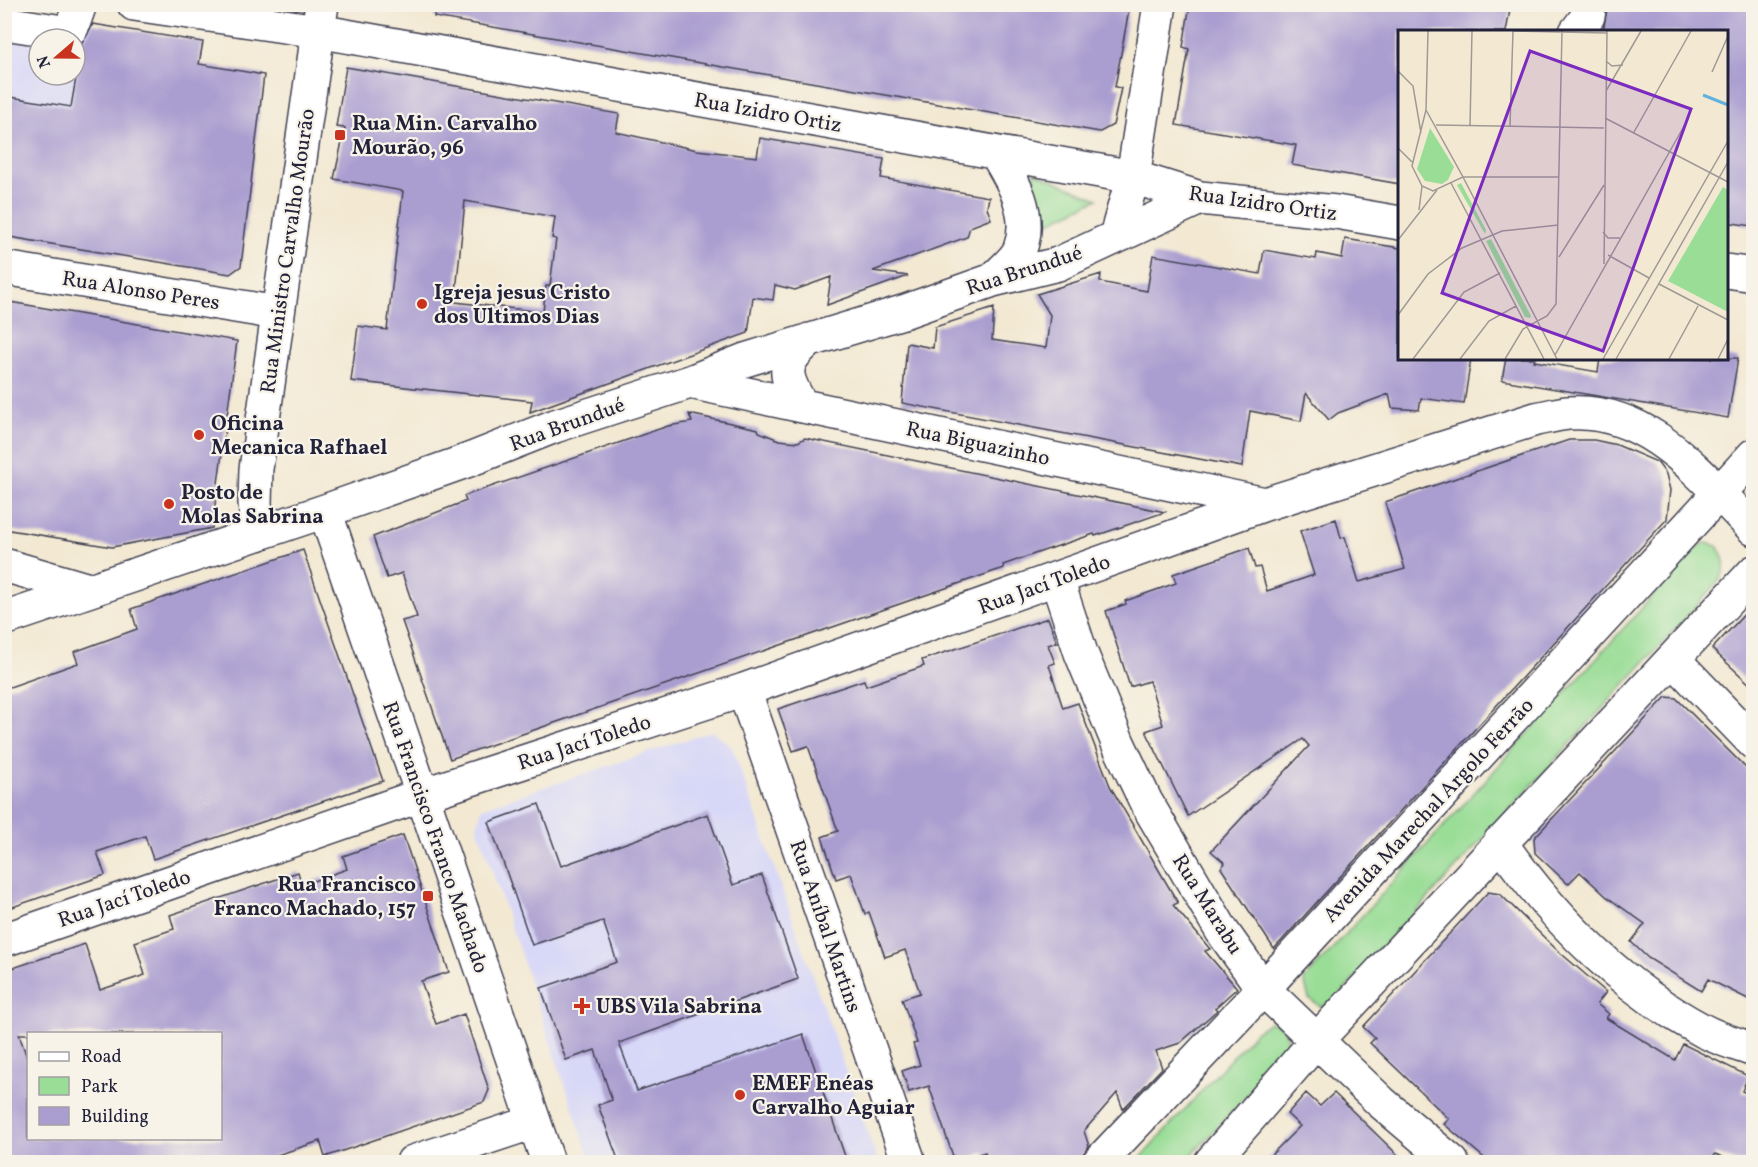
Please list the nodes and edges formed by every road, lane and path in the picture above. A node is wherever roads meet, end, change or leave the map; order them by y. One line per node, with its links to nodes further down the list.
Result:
1 (80, 4): 6 (street)
2 (134, 4): 5 (street, Rua Izidro Ortiz)
3 (1160, 4): 9 (street)
4 (1590, 4): 7 (street)
5 (320, 18): 8 (street, Rua Izidro Ortiz); 17 (street, Rua Ministro Carvalho Mourão)
6 (4, 23)
7 (1578, 30)
8 (996, 153): 9 (street, Rua Izidro Ortiz); 16 (street)
9 (1133, 177): 10 (street, Rua Izidro Ortiz); 12 (street)
10 (1200, 198): 11 (street, Rua Izidro Ortiz); 12 (street, Rua Brundué)
11 (1398, 223)
12 (1116, 236): 16 (street, Rua Brundué)
13 (4, 268): 17 (street, Rua Alonso Peres)
14 (1728, 271): 15 (street)
15 (1754, 275)
16 (993, 280): 18 (street, Rua Brundué)
17 (278, 313): 27 (street, Rua Ministro Carvalho Mourão)
18 (809, 340): 19 (street, Rua Brundué); 20 (street)
19 (690, 382): 20 (street, Rua Biguazinho); 25 (street, Rua Brundué)
20 (802, 406): 22 (street, Rua Biguazinho)
21 (1754, 455): 23 (street, Avenida Marechal Argolo Ferrão)
22 (1158, 482): 24 (street, Rua Biguazinho); 28 (street)
23 (1718, 493): 24 (street, Rua Jací Toledo); 26 (street, Rua Jací Toledo); 40 (street, Avenida Marechal Argolo Ferrão)
24 (1265, 504): 28 (street, Rua Jací Toledo)
25 (325, 512): 27 (street, Rua Brundué); 37 (street, Rua Francisco Franco Machado)
26 (1754, 529)
27 (258, 534): 32 (street, Rua Brundué)
28 (1163, 541): 31 (street, Rua Jací Toledo)
29 (4, 566): 32 (street)
30 (1754, 572): 34 (street)
31 (1057, 580): 35 (street, Rua Jací Toledo); 40 (street, Rua Marabu)
32 (89, 590): 33 (street, Rua Brundué)
33 (4, 619)
34 (1674, 660): 36 (street); 38 (street)
35 (744, 690): 37 (street, Rua Jací Toledo); 46 (street, Rua Aníbal Martins)
36 (1754, 743)
37 (422, 795): 39 (street, Rua Jací Toledo); 43 (street, Rua Francisco Franco Machado)
38 (1500, 842): 41 (street); 42 (street)
39 (4, 940)
40 (1263, 989): 41 (street, Rua Marabu); 47 (street, Avenida Marechal Argolo Ferrão)
41 (1317, 1040): 48 (street); 49 (street, Rua Marabu)
42 (1754, 1050)
43 (534, 1122): 44 (street); 45 (street, Rua Francisco Franco Machado)
44 (413, 1162)
45 (548, 1162)
46 (909, 1162)
47 (1100, 1162)
48 (1211, 1162)
49 (1452, 1162)

